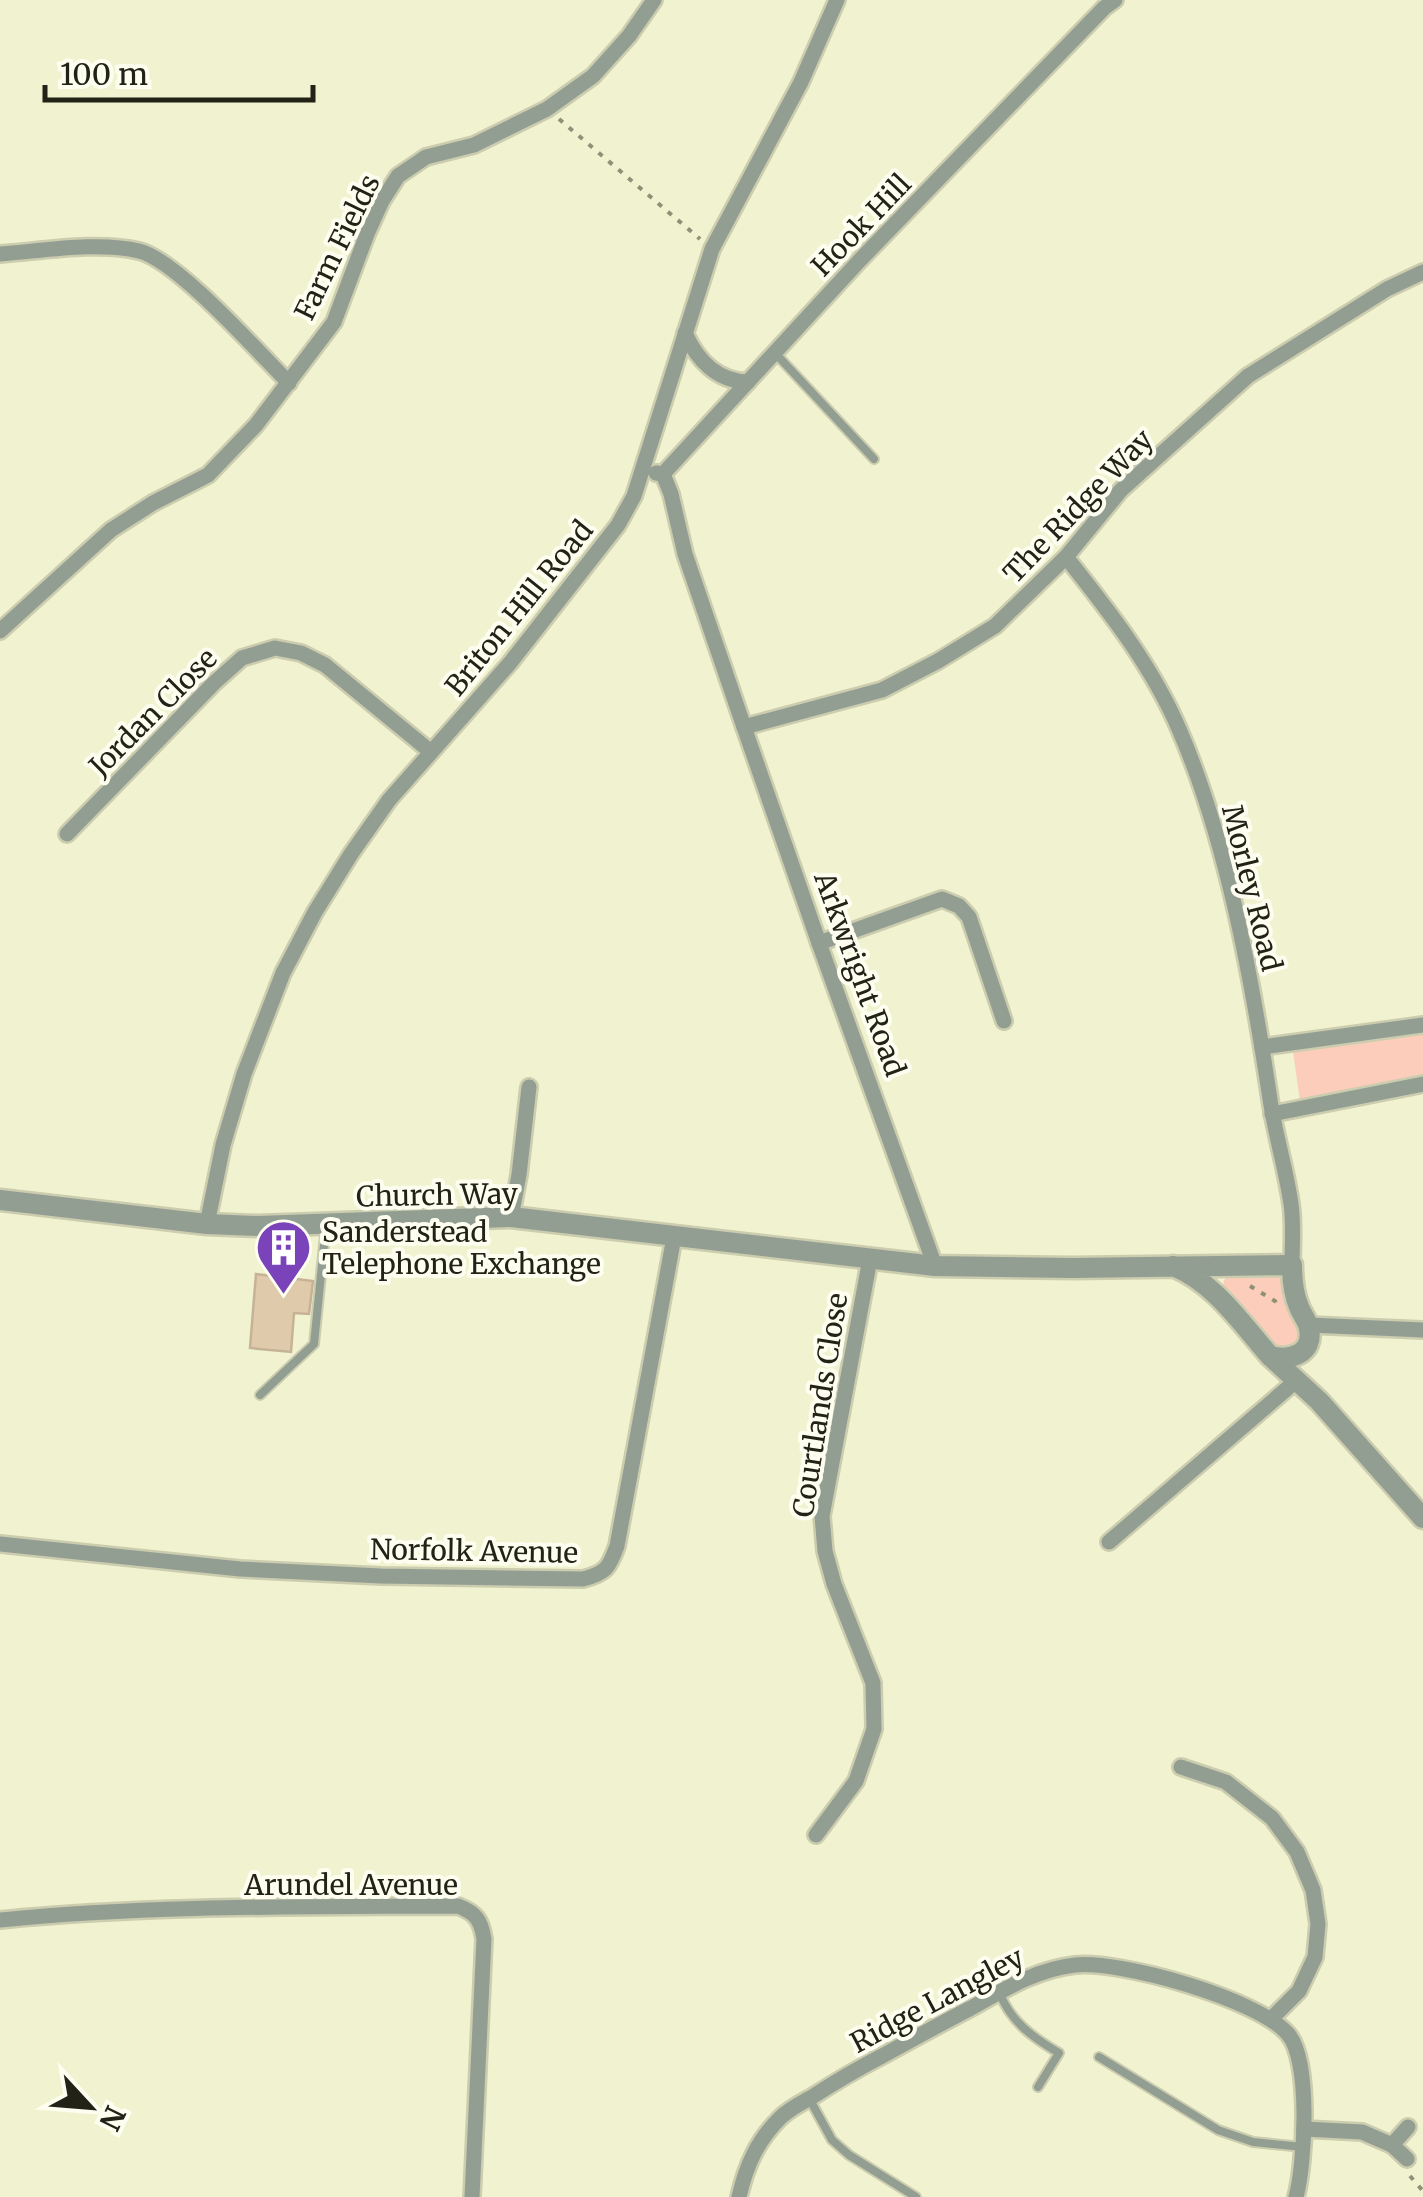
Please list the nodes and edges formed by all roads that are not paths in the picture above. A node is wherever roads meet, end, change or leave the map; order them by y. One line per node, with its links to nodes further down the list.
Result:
1 (654, 0): 9 (street, Farm Fields)
2 (837, 0): 6 (street, Briton Hill Road)
3 (1115, 0): 7 (street, Hook Hill)
4 (0, 254): 9 (street)
5 (1423, 272): 13 (street, The Ridge Way)
6 (685, 333): 8 (street); 11 (street, Briton Hill Road)
7 (775, 353): 8 (street, Hook Hill); 10 (lane)
8 (748, 382): 12 (street, Hook Hill)
9 (290, 383): 14 (street, Farm Fields)
10 (874, 459)
11 (642, 470): 12 (street); 16 (street, Briton Hill Road)
12 (663, 474): 15 (street, Arkwright Road)
13 (1066, 557): 15 (street, The Ridge Way); 21 (street, Morley Road)
14 (0, 631)
15 (744, 727): 18 (street, Arkwright Road)
16 (431, 752): 17 (street, Jordan Close); 27 (street, Briton Hill Road)
17 (67, 834)
18 (818, 943): 19 (street); 32 (street, Arkwright Road)
19 (1004, 1021)
20 (1423, 1024): 21 (street)
21 (1262, 1047): 24 (street, Morley Road)
22 (1423, 1084): 24 (street)
23 (529, 1087): 26 (street)
24 (1272, 1114): 31 (street, Morley Road)
25 (0, 1200): 27 (street, Church Way)
26 (512, 1217): 28 (street, Church Way); 29 (street, Church Way)
27 (207, 1224): 28 (street, Church Way)
28 (326, 1225): 40 (lane)
29 (674, 1237): 30 (street, Church Way); 44 (street, Norfolk Avenue)
30 (870, 1260): 32 (street, Church Way); 46 (street, Courtlands Close)
31 (1292, 1265): 34 (street); 36 (street)
32 (935, 1266): 33 (street)
33 (1173, 1266): 34 (street); 35 (street)
34 (1242, 1273): 35 (street)
35 (1221, 1301): 38 (street)
36 (1309, 1329): 37 (street); 38 (street); 41 (street)
37 (1423, 1330)
38 (1270, 1356): 39 (street)
39 (1297, 1380): 41 (street); 43 (street)
40 (260, 1395)
41 (1318, 1401): 42 (street)
42 (1423, 1518)
43 (1108, 1542)
44 (0, 1544)
45 (1181, 1767): 49 (street)
46 (816, 1835)
47 (0, 1920): 58 (street, Arundel Avenue)
48 (999, 1992): 49 (street, Ridge Langley); 51 (lane); 52 (street, Ridge Langley)
49 (1271, 2019): 54 (street)
50 (1099, 2057): 56 (lane)
51 (1038, 2088)
52 (809, 2098): 59 (street, Ridge Langley); 60 (lane)
53 (1408, 2127): 55 (street)
54 (1304, 2129): 55 (street); 56 (street)
55 (1392, 2145): 57 (street)
56 (1302, 2147): 61 (street)
57 (1408, 2159)
58 (472, 2197)
59 (739, 2197)
60 (916, 2197)
61 (1296, 2197)

